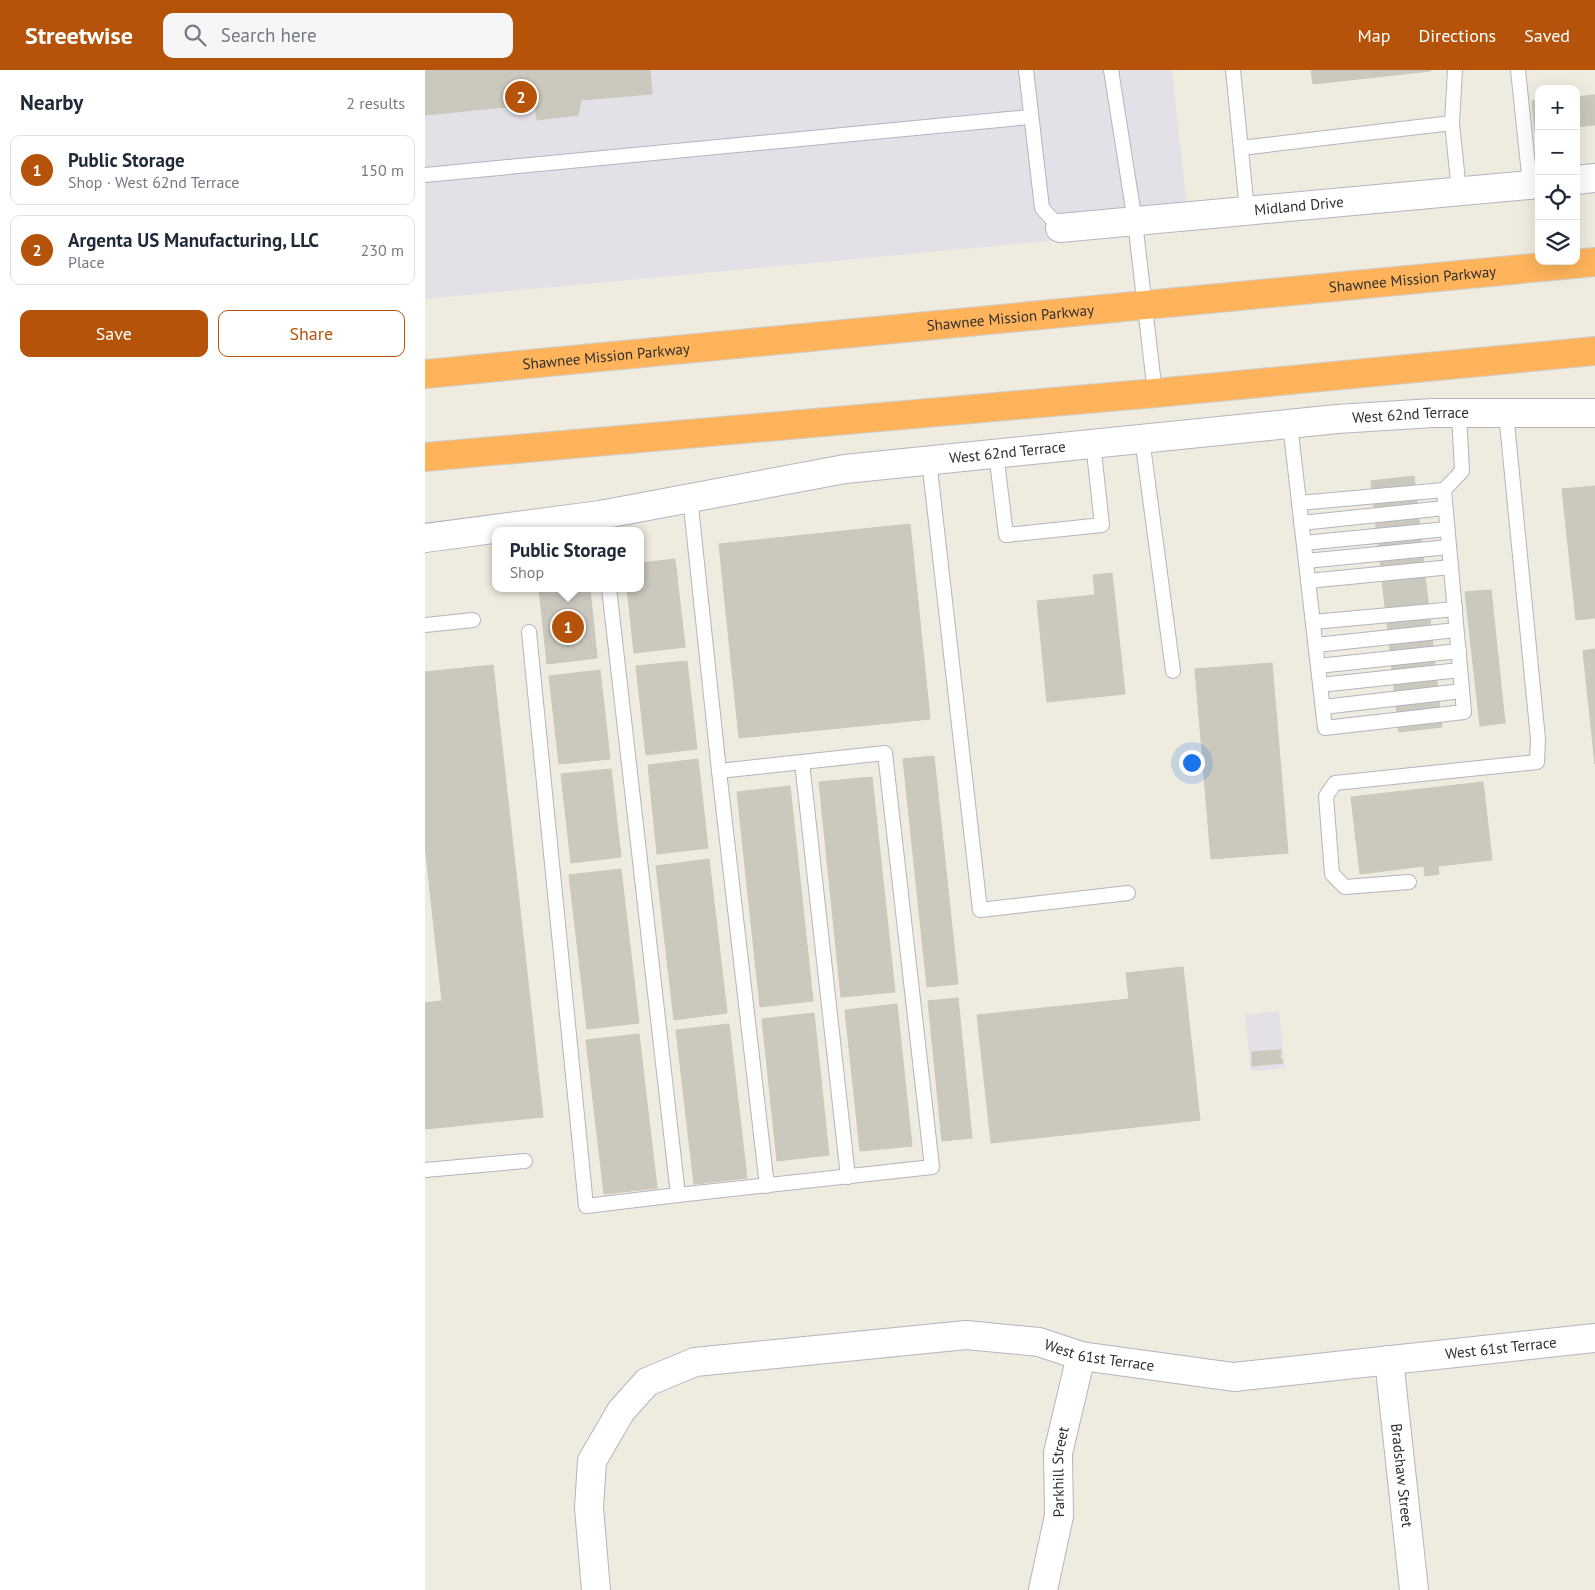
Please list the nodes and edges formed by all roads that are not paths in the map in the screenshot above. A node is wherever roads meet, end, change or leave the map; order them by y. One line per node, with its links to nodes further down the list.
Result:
1 (1026, 70): 6 (lane)
2 (1111, 70): 15 (lane)
3 (1233, 70): 8 (lane)
4 (1455, 70): 7 (lane)
5 (1518, 70): 12 (lane)
6 (1030, 117): 9 (lane); 16 (lane)
7 (1452, 123): 8 (lane); 13 (lane)
8 (1241, 148): 14 (lane)
9 (425, 175)
10 (1595, 178): 11 (street)
11 (1580, 180)
12 (1535, 184): 13 (street, Midland Drive)
13 (1459, 191): 14 (street, Midland Drive)
14 (1247, 210): 15 (street, Midland Drive)
15 (1135, 222): 16 (street, Midland Drive); 18 (lane)
16 (1060, 228)
17 (1595, 262): 18 (highway, Shawnee Mission Parkway)
18 (1144, 305): 20 (highway, Shawnee Mission Parkway); 23 (lane)
19 (1595, 351): 23 (highway)
20 (462, 371): 21 (highway, Shawnee Mission Parkway); 22 (highway)
21 (425, 374)
22 (425, 393)
23 (1155, 393): 31 (highway)
24 (1506, 413): 25 (street, West 62nd Terrace); 26 (street, West 62nd Terrace); 65 (lane)
25 (1595, 413)
26 (1459, 414): 27 (street, West 62nd Terrace); 33 (lane)
27 (1290, 424): 28 (street, West 62nd Terrace); 35 (lane)
28 (1142, 438): 29 (street, West 62nd Terrace); 59 (lane)
29 (1093, 443): 30 (street, West 62nd Terrace); 30 (lane)
30 (996, 453): 32 (street, West 62nd Terrace)
31 (425, 457)
32 (929, 460): 34 (street, West 62nd Terrace); 66 (lane)
33 (1444, 490): 35 (lane); 36 (lane)
34 (690, 497): 37 (street, West 62nd Terrace); 64 (lane)
35 (1299, 503): 38 (lane)
36 (1445, 508): 38 (lane); 40 (lane)
37 (601, 523): 39 (street, West 62nd Terrace)
38 (1301, 523): 43 (lane)
39 (554, 527)
40 (1447, 529): 43 (lane); 44 (lane)
41 (492, 532): 42 (street, West 62nd Terrace)
42 (425, 538)
43 (1304, 542): 45 (lane)
44 (1449, 547): 45 (lane); 46 (lane)
45 (1306, 561): 47 (lane)
46 (1451, 567): 47 (lane); 49 (lane)
47 (1308, 581): 51 (lane)
48 (609, 592): 71 (lane)
49 (1455, 609): 51 (lane); 53 (lane)
50 (473, 620): 52 (lane)
51 (1313, 622): 55 (lane)
52 (425, 625)
53 (1457, 630): 55 (lane); 56 (lane)
54 (529, 632): 71 (lane)
55 (1316, 644): 57 (lane)
56 (1459, 651): 57 (lane); 58 (lane)
57 (1318, 666): 60 (lane)
58 (1460, 670): 60 (lane); 61 (lane)
59 (1173, 671)
60 (1320, 685): 62 (lane)
61 (1462, 691): 62 (lane); 62 (lane)
62 (1323, 707)
63 (802, 762): 64 (lane); 69 (lane); 69 (lane)
64 (719, 771): 70 (lane)
65 (1409, 882)
66 (1128, 893)
67 (525, 1161): 68 (lane)
68 (425, 1170)
69 (848, 1177): 70 (lane)
70 (767, 1186): 71 (lane)
71 (678, 1195)
72 (1595, 1338): 74 (street, West 61st Terrace)
73 (1081, 1356): 74 (street, West 61st Terrace); 75 (street, West 61st Terrace); 76 (street, Parkhill Street)
74 (1389, 1360): 77 (street, Bradshaw Street)
75 (596, 1590)
76 (1043, 1590)
77 (1414, 1590)

